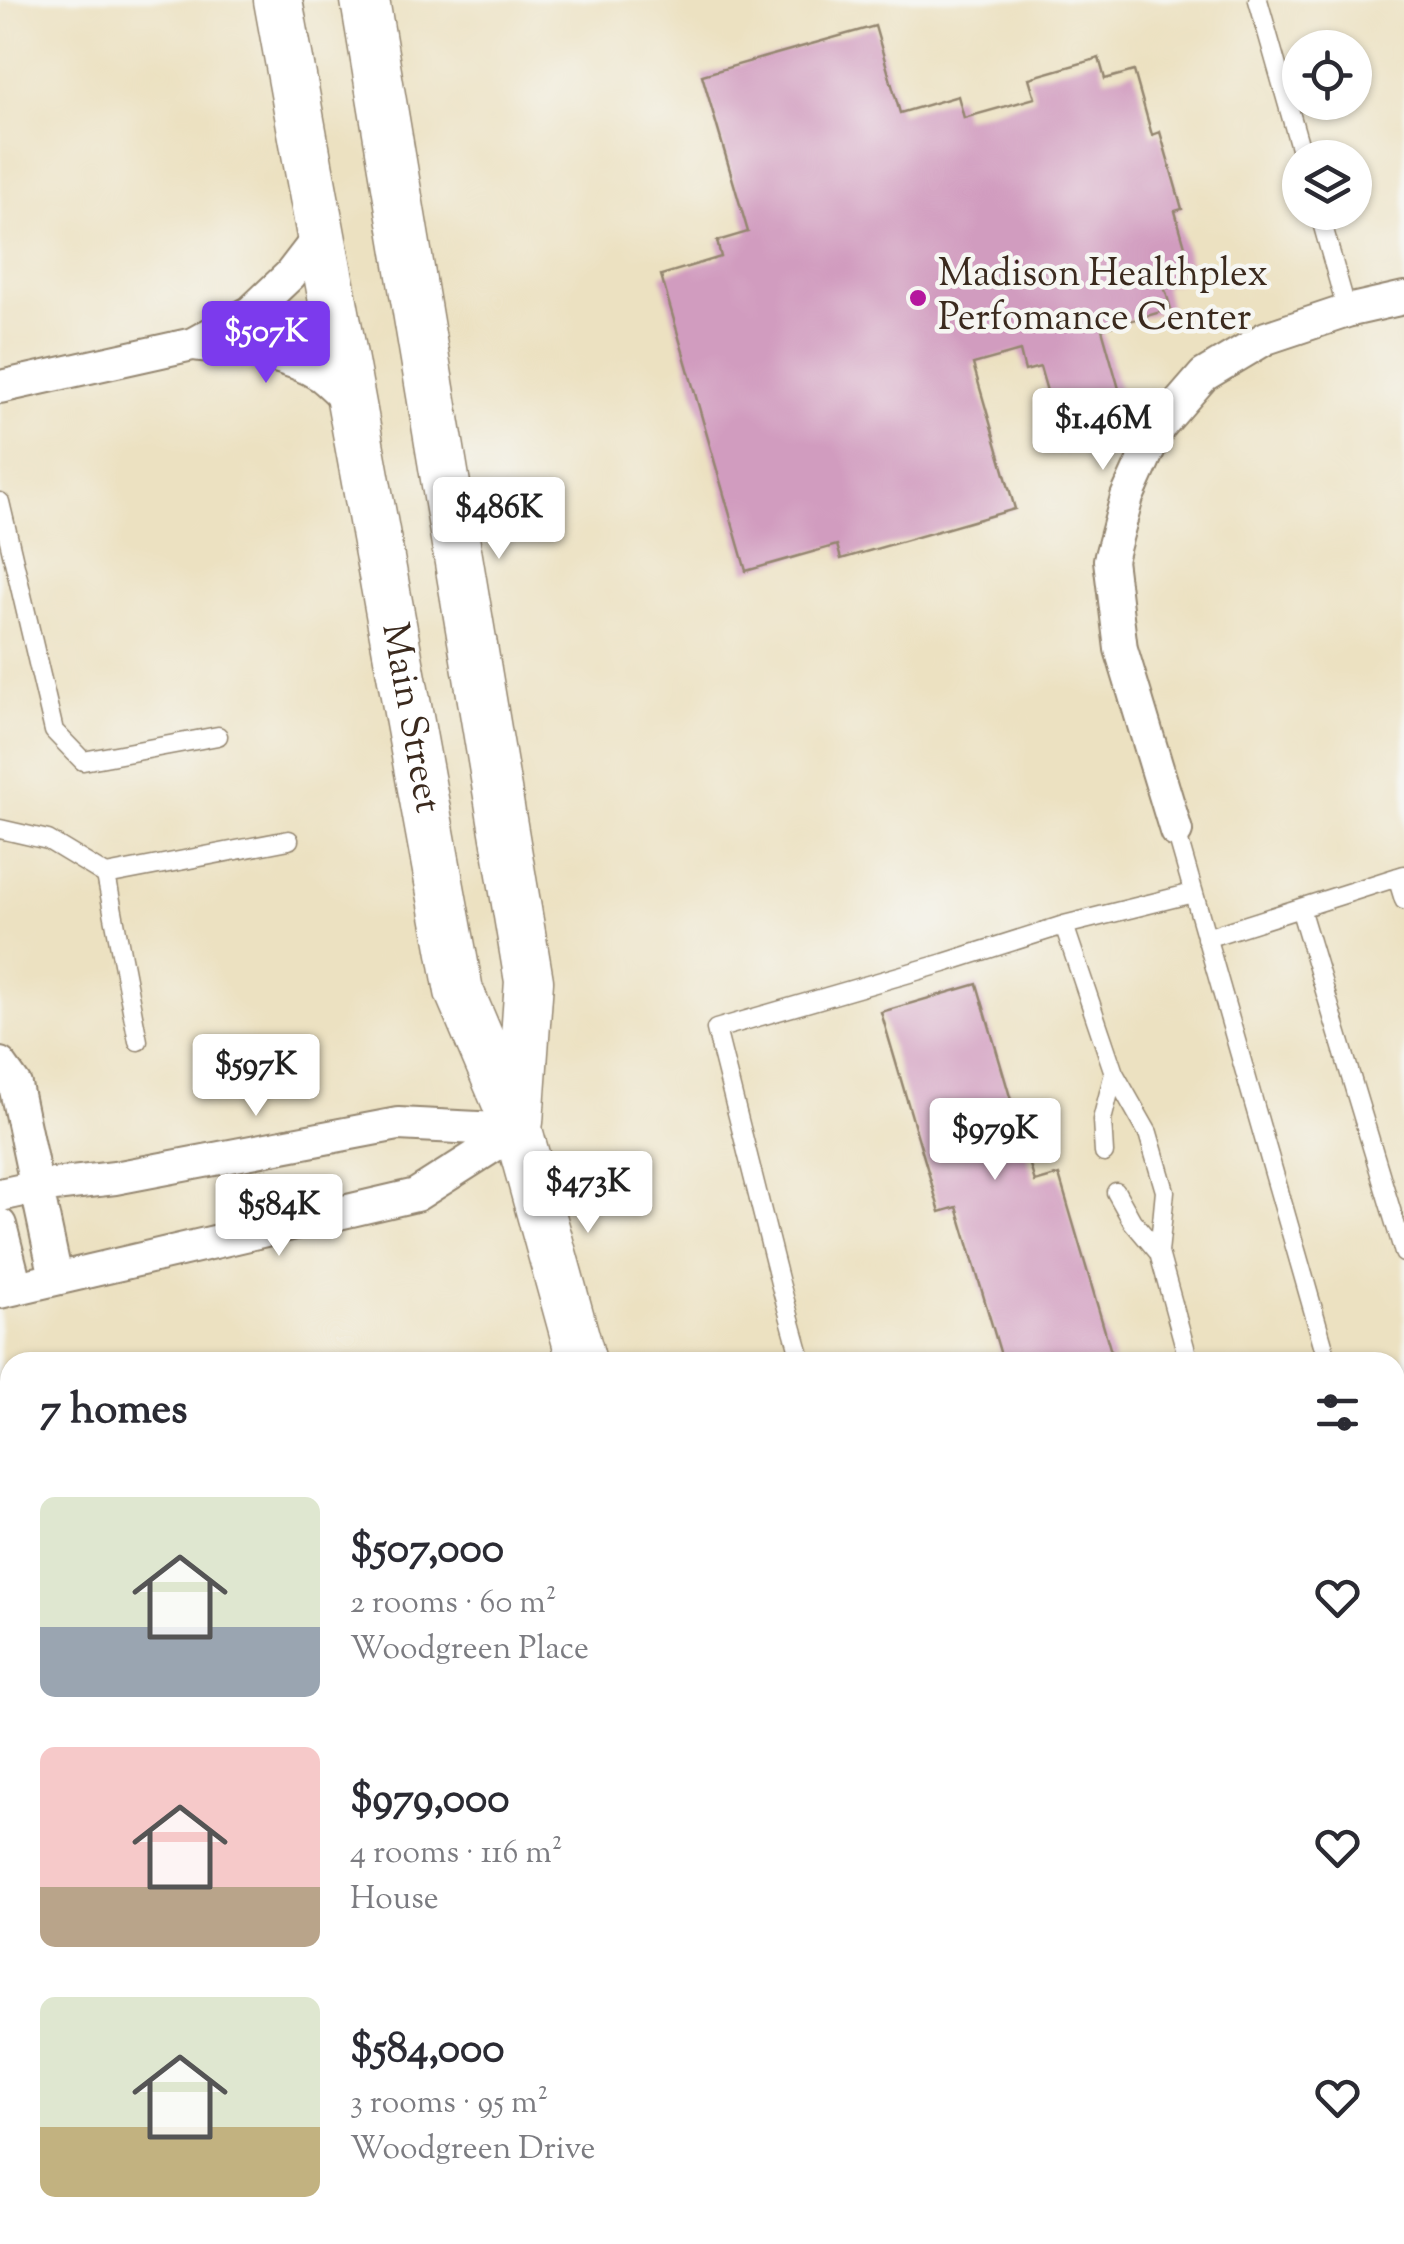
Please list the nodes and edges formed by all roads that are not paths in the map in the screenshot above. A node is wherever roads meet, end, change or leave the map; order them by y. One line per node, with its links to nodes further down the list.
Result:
1 (278, 0): 6 (main road, Main Street)
2 (366, 0): 27 (main road, Main Street)
3 (1258, 0): 4 (lane)
4 (1298, 140)
5 (1324, 230): 8 (lane)
6 (320, 236): 9 (street); 11 (main road, Main Street)
7 (1404, 298): 8 (street)
8 (1346, 311): 15 (street)
9 (193, 344): 10 (street); 11 (street)
10 (0, 387)
11 (351, 402): 27 (main road, Main Street)
12 (0, 502): 13 (lane)
13 (218, 736)
14 (0, 829): 17 (lane)
15 (1176, 831): 19 (lane)
16 (290, 840): 17 (lane)
17 (106, 875): 24 (lane)
18 (1401, 876): 20 (lane); 21 (lane)
19 (1193, 893): 22 (lane); 23 (lane)
20 (1404, 900)
21 (1300, 908): 23 (lane); 33 (lane)
22 (1064, 925): 26 (lane); 38 (lane)
23 (1206, 938): 40 (lane)
24 (138, 1041)
25 (0, 1064): 29 (street)
26 (1114, 1073): 28 (lane); 34 (lane)
27 (518, 1130): 29 (street); 35 (street); 37 (main road, Main Street)
28 (1104, 1154)
29 (37, 1187): 31 (street); 35 (street)
30 (1116, 1192): 34 (lane)
31 (0, 1195)
32 (0, 1224): 36 (street)
33 (1404, 1253)
34 (1159, 1254): 39 (lane)
35 (56, 1278): 36 (street)
36 (8, 1290)
37 (579, 1352)
38 (799, 1352)
39 (1186, 1352)
40 (1325, 1352)

